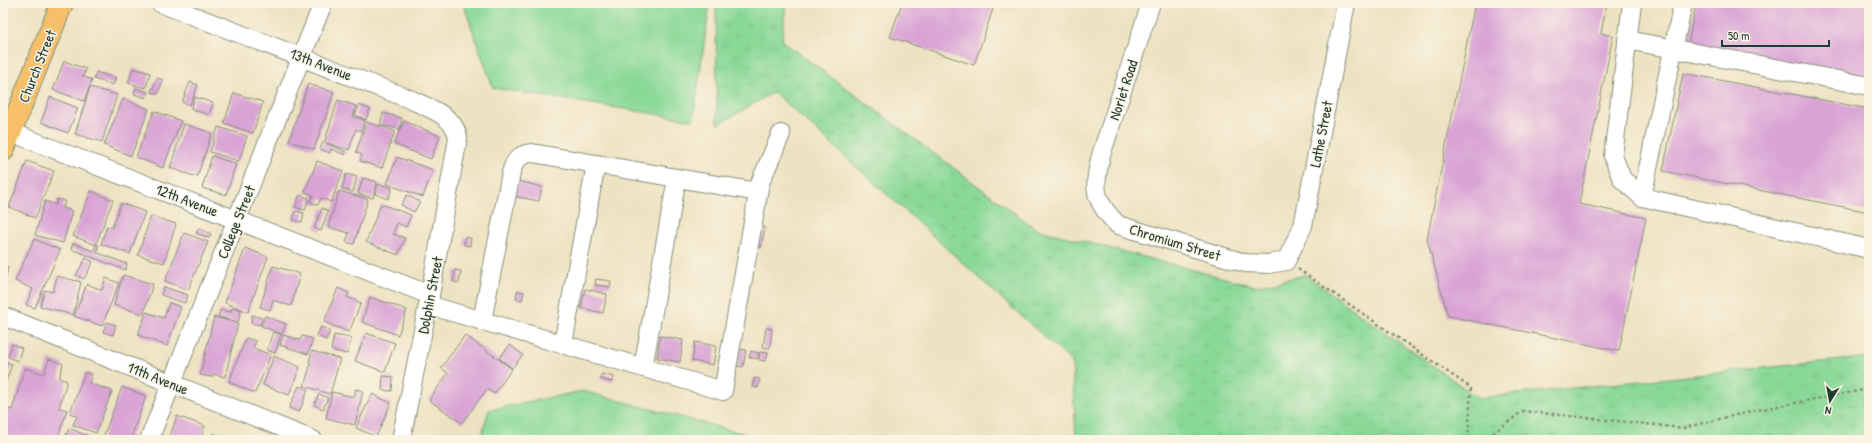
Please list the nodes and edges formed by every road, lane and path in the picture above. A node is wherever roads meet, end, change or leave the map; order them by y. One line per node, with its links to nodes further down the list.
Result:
1 (62, 3): 13 (main road, Church Street)
2 (160, 3): 10 (street, 13th Avenue)
3 (323, 3): 10 (street, College Street)
4 (1151, 3): 16 (street, Noriet Road)
5 (1346, 3): 22 (street, Lathe Street)
6 (1632, 3): 8 (street)
7 (1682, 3): 9 (street)
8 (1627, 40): 9 (street); 19 (street)
9 (1673, 49): 11 (street); 19 (street)
10 (302, 56): 14 (street, 13th Avenue); 20 (street, College Street)
11 (1869, 86)
12 (781, 134): 18 (street)
13 (7, 141): 20 (street, 12th Avenue)
14 (456, 149): 23 (street, Dolphin Street)
15 (596, 164): 17 (street); 25 (street); 26 (street)
16 (1096, 177): 22 (street, Chromium Street)
17 (678, 178): 18 (street); 27 (street)
18 (758, 192): 27 (street, 12th Avenue)
19 (1642, 197): 21 (street)
20 (237, 220): 23 (street, 12th Avenue); 28 (street, College Street)
21 (1869, 249)
22 (1286, 261): 33 (path)
23 (429, 300): 25 (street, 12th Avenue); 32 (street, Dolphin Street)
24 (3, 316): 28 (street, 11th Avenue)
25 (482, 321): 26 (street, 12th Avenue)
26 (563, 344): 27 (street, 12th Avenue)
27 (643, 368)
28 (172, 384): 30 (street, College Street); 31 (street, 11th Avenue)
29 (1869, 389): 34 (path)
30 (149, 440)
31 (313, 440)
32 (401, 440)
33 (1468, 440)
34 (1483, 440)

